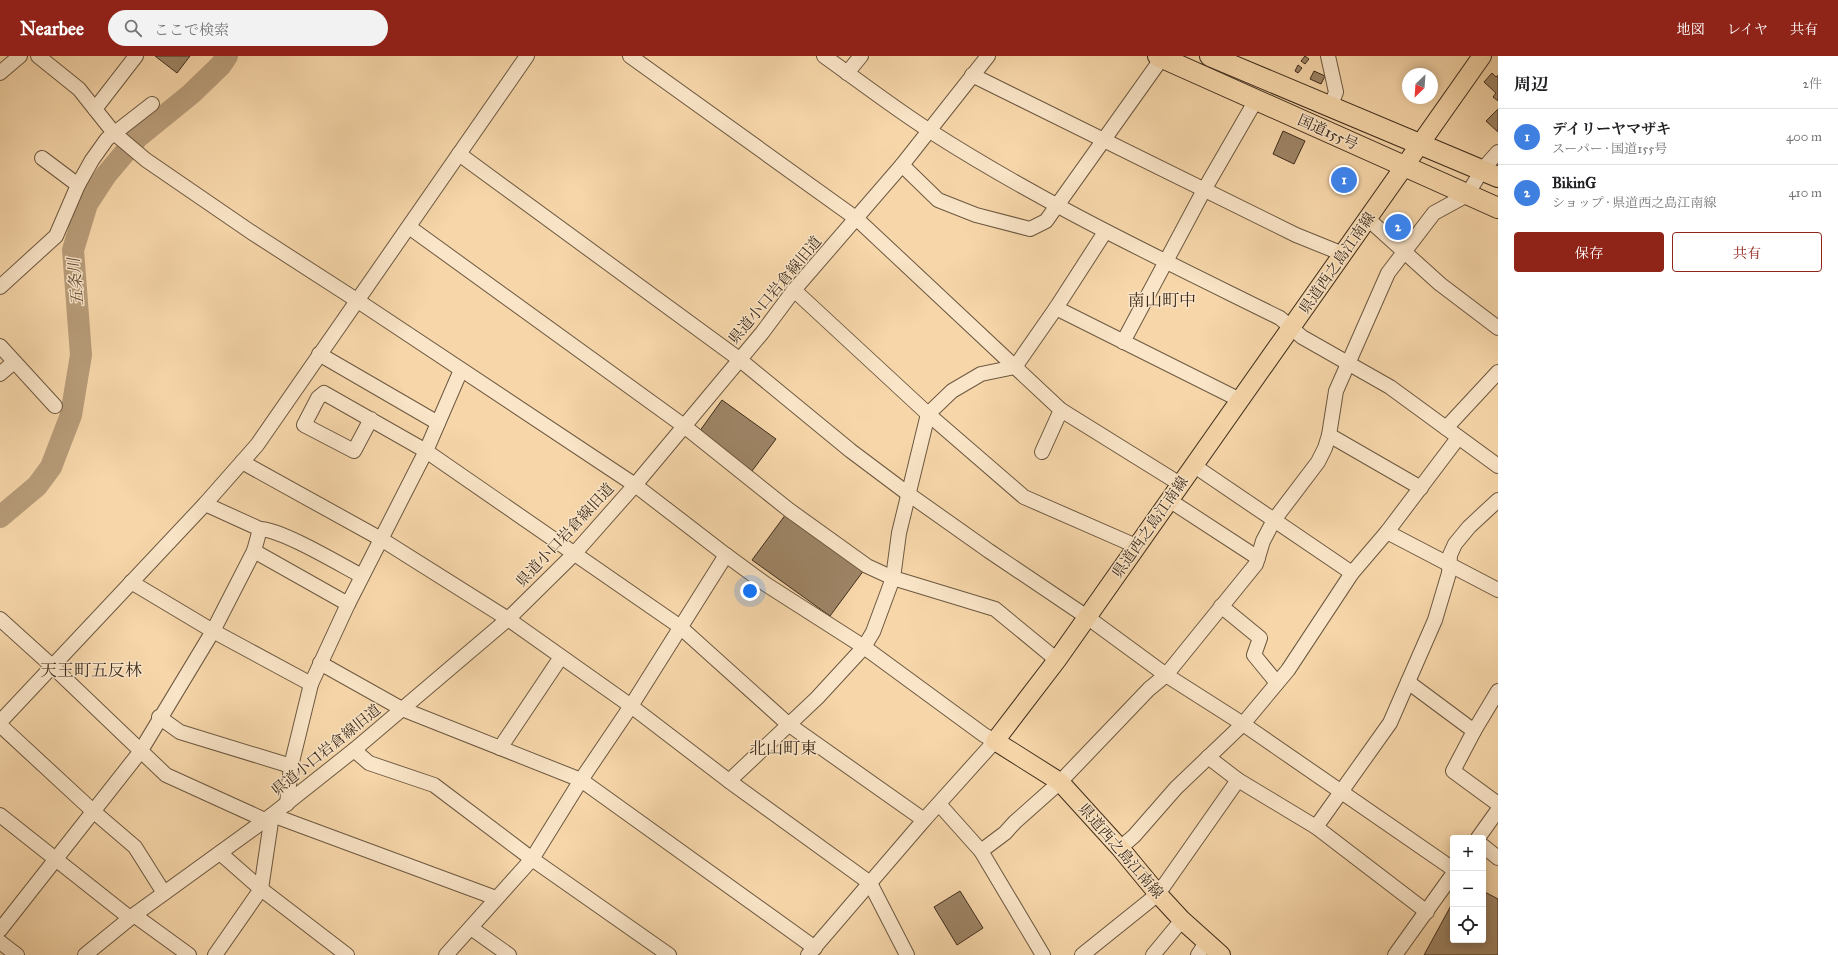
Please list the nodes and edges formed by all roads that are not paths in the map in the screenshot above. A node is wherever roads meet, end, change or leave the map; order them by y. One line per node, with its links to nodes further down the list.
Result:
1 (20, 56): 13 (street)
2 (38, 56): 19 (street)
3 (136, 56): 19 (street)
4 (527, 56): 25 (street)
5 (630, 56): 35 (street)
6 (824, 56): 14 (street)
7 (861, 56): 14 (street)
8 (988, 56): 15 (street, 県道小口岩倉線旧道)
9 (1210, 56): 18 (highway, 国道155号)
10 (1328, 56): 18 (street)
11 (1482, 56): 23 (main road, 県道西之島江南線)
12 (1160, 57): 16 (highway, 国道155号); 22 (street)
13 (0, 73)
14 (847, 73): 20 (street)
15 (972, 75): 20 (street, 県道小口岩倉線旧道); 22 (street)
16 (1256, 100): 28 (highway, 国道155号); 31 (street)
17 (152, 104): 21 (street)
18 (1330, 108): 23 (highway, 国道155号)
19 (95, 109): 21 (street)
20 (930, 131): 27 (street, 県道小口岩倉線旧道); 33 (street)
21 (115, 135): 30 (street); 44 (street)
22 (1103, 139): 31 (street); 33 (street)
23 (1421, 144): 28 (main road, 県道西之島江南線); 29 (highway, 国道155号)
24 (1498, 152): 29 (street)
25 (459, 154): 37 (street); 51 (street)
26 (42, 158): 30 (street)
27 (902, 165): 33 (street); 35 (street, 県道小口岩倉線旧道)
28 (1404, 167): 32 (highway, 国道155号); 36 (main road, 県道西之島江南線)
29 (1490, 174): 32 (street)
30 (78, 185): 42 (street)
31 (1204, 190): 40 (street); 41 (street)
32 (1467, 195): 34 (highway, 国道155号); 39 (street)
33 (1056, 206): 38 (street)
34 (1498, 208)
35 (857, 219): 43 (street, 県道小口岩倉線旧道); 54 (street)
36 (1368, 219): 39 (street); 40 (main road, 県道西之島江南線)
37 (409, 227): 44 (street); 64 (street)
38 (1105, 232): 41 (street); 45 (street)
39 (1403, 252): 47 (street); 53 (street)
40 (1343, 254): 46 (main road, 県道西之島江南線)
41 (1167, 262): 46 (street); 48 (street)
42 (0, 287)
43 (794, 290): 51 (street, 県道小口岩倉線旧道); 61 (street)
44 (358, 301): 50 (street); 55 (street)
45 (1056, 308): 48 (street); 54 (street)
46 (1292, 328): 53 (street); 58 (main road, 県道西之島江南線)
47 (1498, 328)
48 (1123, 342): 58 (street)
49 (0, 346): 52 (street)
50 (319, 354): 63 (street); 70 (street)
51 (739, 359): 64 (street, 県道小口岩倉線旧道); 76 (street)
52 (14, 362): 57 (street); 59 (street)
53 (1348, 363): 65 (street); 66 (street)
54 (1015, 367): 60 (street); 61 (street)
55 (461, 370): 63 (street); 74 (street)
56 (1498, 372): 65 (street)
57 (0, 374)
58 (1240, 400): 71 (main road, 県道西之島江南線)
59 (55, 406)
60 (1061, 410): 69 (street); 73 (street)
61 (928, 414): 76 (street); 84 (street)
62 (371, 419): 62 (street); 68 (street)
63 (438, 423): 68 (street)
64 (684, 426): 74 (street, 県道小口岩倉線旧道); 92 (street)
65 (1446, 428): 67 (street)
66 (1329, 435): 75 (street); 80 (street)
67 (1458, 438): 72 (street); 75 (street)
68 (426, 451): 83 (street); 86 (street)
69 (1042, 452)
70 (242, 462): 79 (street); 83 (street)
71 (1193, 466): 73 (main road, 県道西之島江南線); 80 (street)
72 (1498, 466)
73 (1180, 484): 77 (main road, 県道西之島江南線)
74 (635, 485): 86 (street, 県道小口岩倉線旧道); 87 (street)
75 (1421, 488): 82 (street)
76 (908, 493): 92 (street); 97 (street)
77 (1169, 500): 84 (main road, 県道西之島江南線); 88 (street)
78 (1498, 500): 89 (street)
79 (206, 504): 81 (street); 93 (street)
80 (1274, 520): 88 (street); 90 (street)
81 (260, 529): 85 (street); 91 (street)
82 (1387, 532): 89 (street); 90 (street)
83 (381, 540): 91 (street); 99 (street)
84 (1136, 546): 97 (main road, 県道西之島江南線)
85 (254, 551): 95 (street); 101 (street)
86 (574, 554): 99 (street, 県道小口岩倉線旧道); 100 (street)
87 (726, 555): 100 (street); 102 (street)
88 (1258, 558): 96 (street)
89 (1449, 563): 94 (street); 108 (street)
90 (1352, 573): 109 (street)
91 (362, 576): 95 (street)
92 (893, 578): 102 (street); 104 (street)
93 (131, 582): 101 (street); 106 (street)
94 (1498, 590)
95 (348, 604): 105 (street)
96 (1221, 606): 107 (street); 109 (street)
97 (1087, 617): 104 (main road, 県道西之島江南線); 107 (street)
98 (0, 619): 106 (street)
99 (508, 619): 103 (street); 113 (street, 県道小口岩倉線旧道)
100 (679, 626): 112 (street); 117 (street)
101 (213, 631): 110 (street); 115 (street)
102 (864, 647): 117 (street); 120 (street)
103 (561, 657): 112 (street); 121 (street)
104 (1057, 660): 120 (main road, 県道西之島江南線)
105 (320, 663): 110 (street); 113 (street)
106 (52, 666): 116 (street); 123 (street)
107 (1166, 674): 118 (street); 129 (street)
108 (1408, 682): 119 (street); 130 (street)
109 (1277, 683): 118 (street)
110 (311, 684): 125 (street)
111 (1498, 691): 114 (street)
112 (631, 706): 126 (street); 128 (street)
113 (402, 709): 121 (street); 122 (street, 県道小口岩倉線旧道)
114 (1493, 711): 119 (street)
115 (159, 717): 123 (street); 125 (street)
116 (0, 724): 135 (street)
117 (788, 724): 128 (street); 138 (street)
118 (1243, 724): 124 (street); 130 (street)
119 (1474, 731): 133 (street)
120 (996, 741): 129 (main road, 県道西之島江南線); 132 (street)
121 (500, 748): 126 (street)
122 (354, 750): 131 (street, 県道小口岩倉線旧道); 145 (street)
123 (140, 752): 135 (street); 137 (street)
124 (1208, 757): 127 (street); 141 (street)
125 (291, 766): 131 (street)
126 (581, 780): 145 (street); 162 (street)
127 (1238, 780): 139 (street); 153 (street)
128 (729, 781): 150 (street)
129 (1060, 782): 141 (main road, 県道西之島江南線); 143 (street)
130 (1342, 792): 139 (street); 148 (street)
131 (287, 804): 137 (street, 県道小口岩倉線旧道)
132 (939, 804): 138 (street); 143 (street)
133 (1498, 804)
134 (1498, 810): 140 (street)
135 (93, 811): 147 (street); 152 (street)
136 (0, 815): 147 (street)
137 (269, 818): 144 (street, 県道小口岩倉線旧道); 151 (street); 154 (street)
138 (924, 820): 150 (street)
139 (1316, 827): 155 (street)
140 (1480, 835)
141 (1120, 848): 153 (main road, 県道西之島江南線)
142 (1486, 848): 146 (street)
143 (980, 851): 172 (street)
144 (220, 853): 151 (street); 152 (street, 県道小口岩倉線旧道)
145 (532, 858): 154 (street); 170 (street)
146 (1498, 858)
147 (56, 859): 156 (street); 159 (street)
148 (1450, 867)
149 (1450, 878): 155 (street)
150 (870, 883): 162 (street); 171 (street)
151 (261, 889): 166 (street); 167 (street)
152 (164, 893): 156 (street, 県道小口岩倉線旧道)
153 (1158, 894): 157 (main road, 県道西之島江南線); 173 (street)
154 (496, 898): 158 (street)
155 (1427, 912): 176 (street)
156 (132, 916): 164 (street, 県道小口岩倉線旧道); 165 (street)
157 (1182, 920): 161 (main road, 県道西之島江南線); 174 (street)
158 (471, 928): 168 (street); 169 (street)
159 (0, 930)
160 (0, 942): 163 (street)
161 (1202, 949): 175 (main road, 県道西之島江南線)
162 (811, 951)
163 (17, 955)
164 (85, 955)
165 (189, 955)
166 (215, 955)
167 (346, 955)
168 (446, 955)
169 (509, 955)
170 (669, 955)
171 (907, 955)
172 (1043, 955)
173 (1082, 955)
174 (1153, 955)
175 (1221, 955)
176 (1395, 955)

